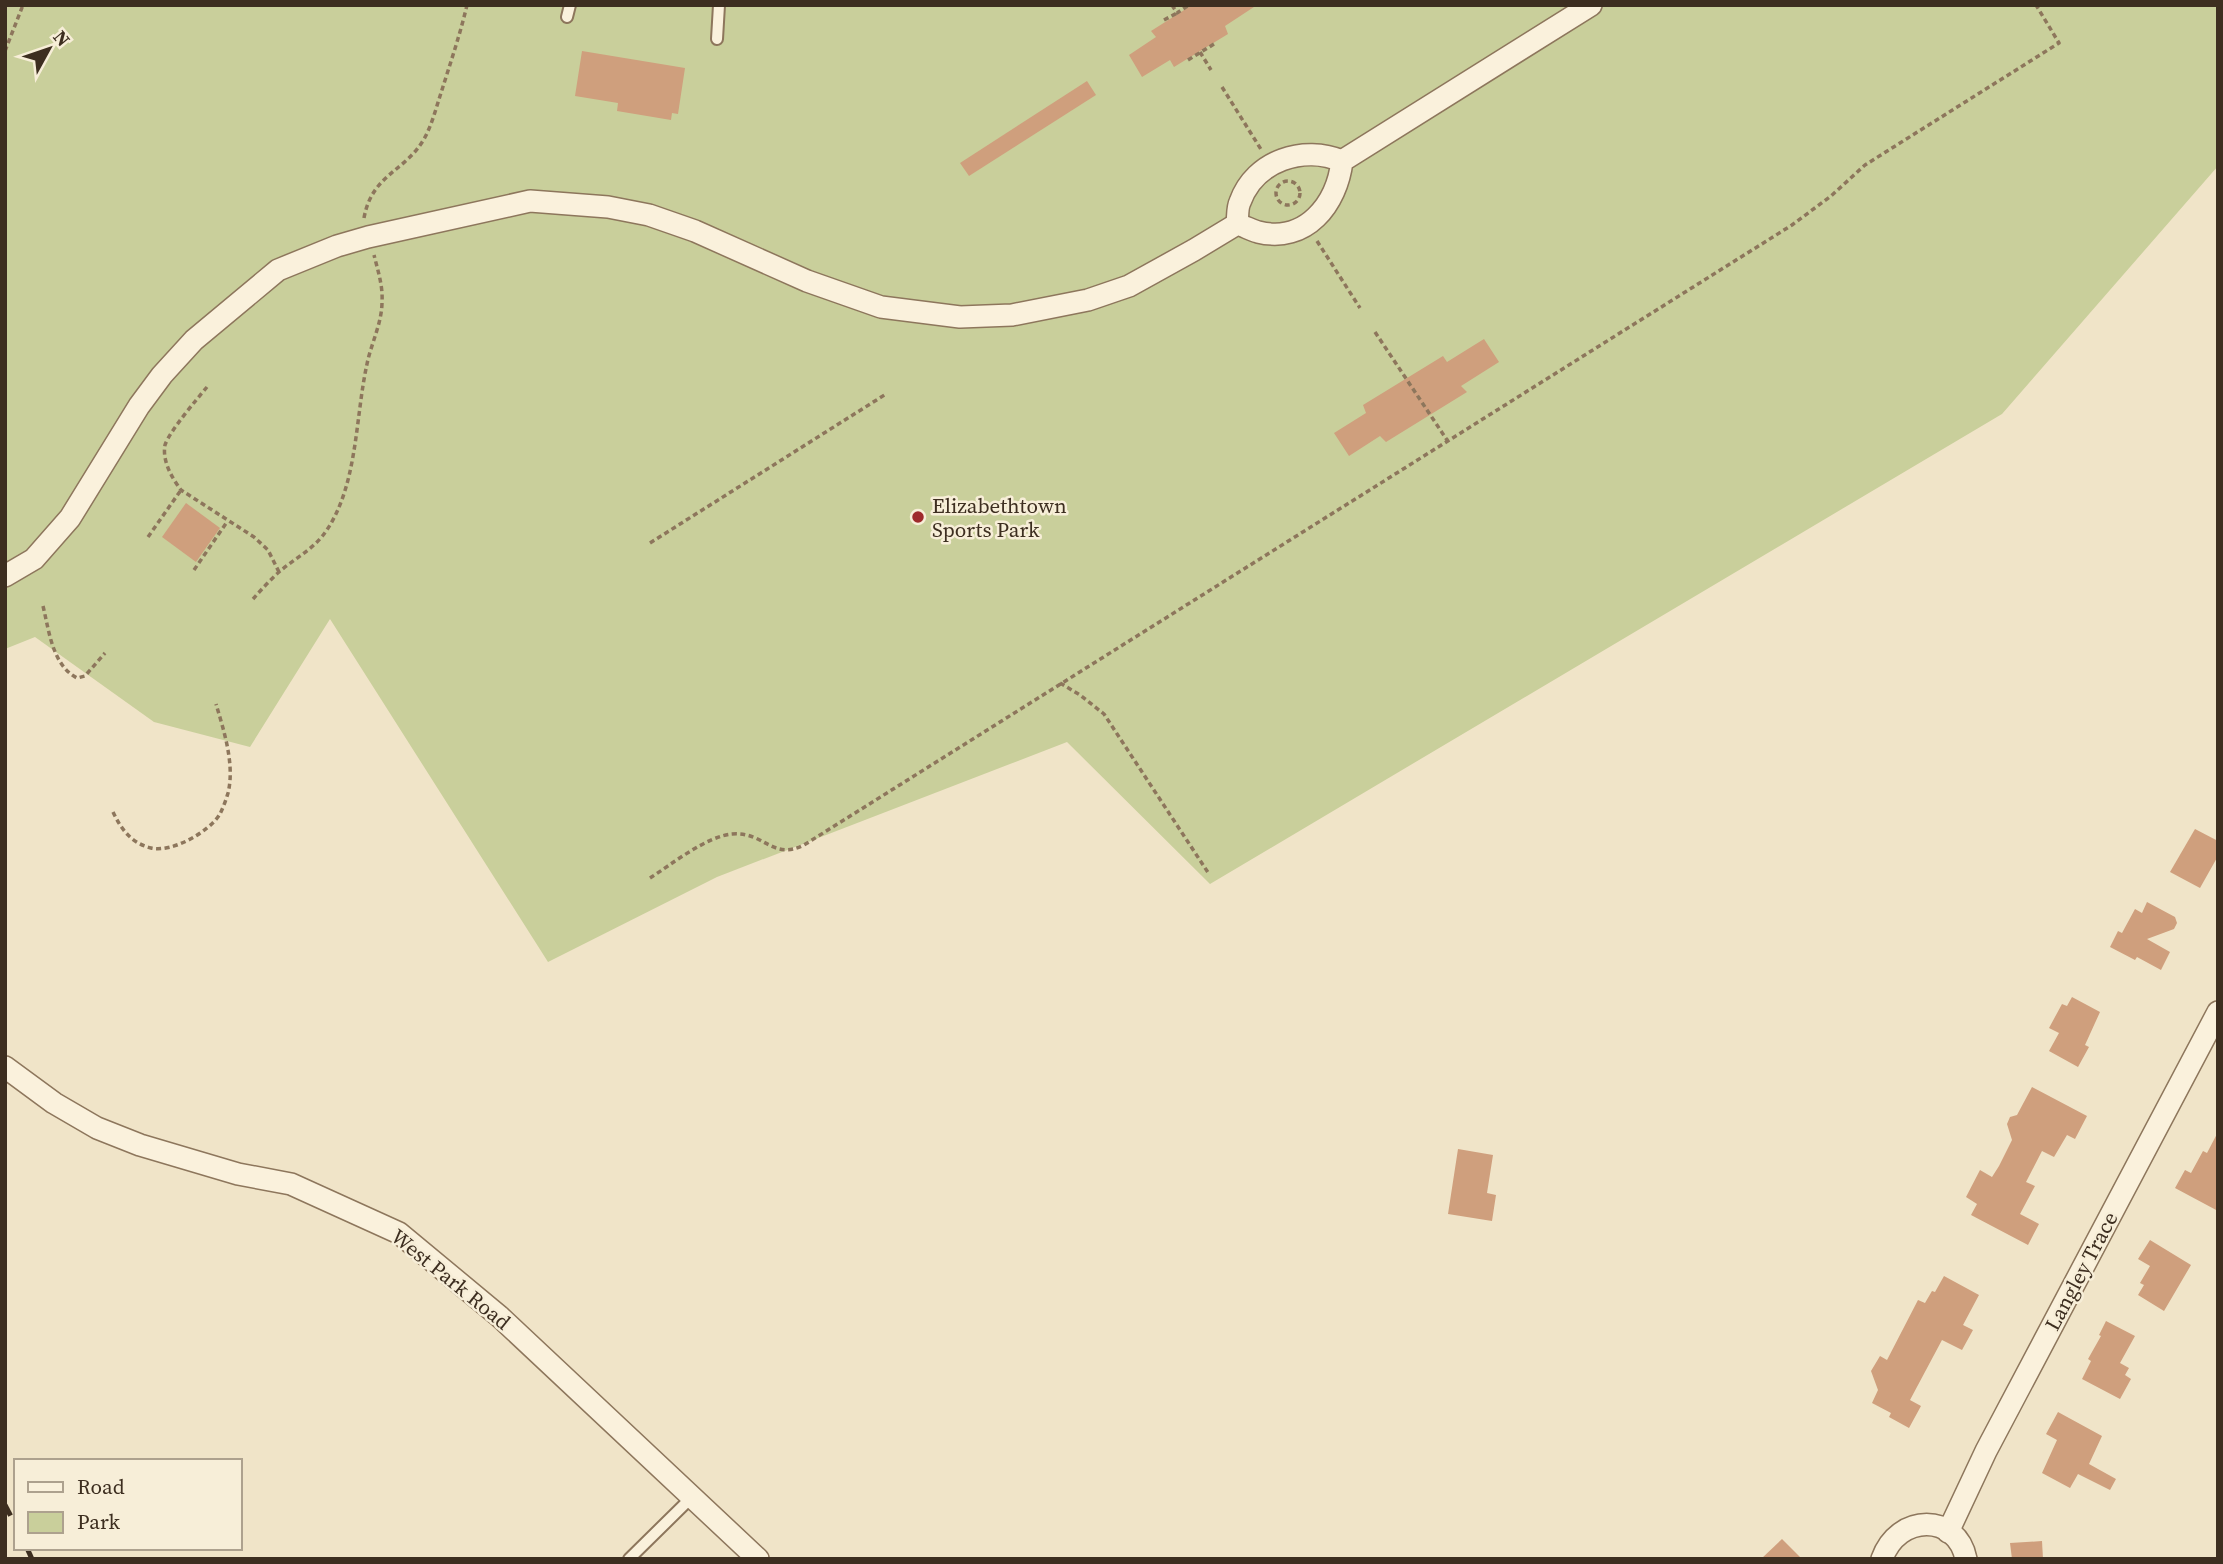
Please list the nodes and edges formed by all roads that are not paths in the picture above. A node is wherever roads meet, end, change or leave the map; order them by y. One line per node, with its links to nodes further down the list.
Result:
1 (570, 5): 4 (lane)
2 (719, 5): 5 (lane)
3 (1591, 5): 6 (street)
4 (567, 17)
5 (717, 39)
6 (1342, 161): 7 (street); 7 (street)
7 (1237, 224): 8 (street)
8 (5, 576)
9 (2218, 1012): 12 (street, Langley Trace)
10 (10, 1071): 11 (street, West Park Road)
11 (693, 1496): 13 (lane); 14 (street, West Park Road)
12 (1948, 1532): 15 (street); 16 (street)
13 (629, 1559)
14 (758, 1559)
15 (1882, 1559)
16 (1966, 1559)

